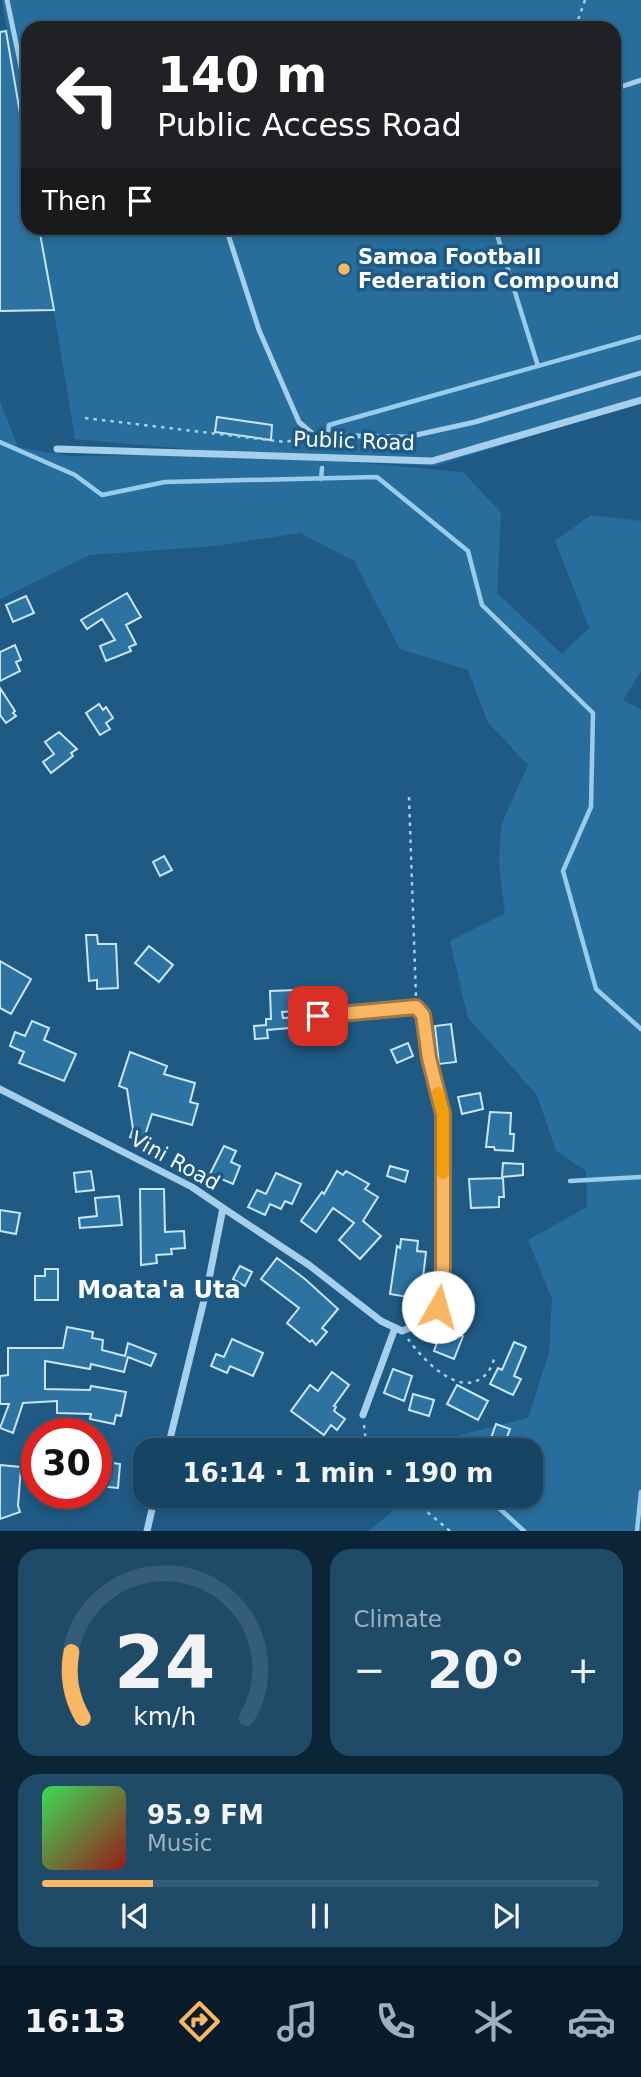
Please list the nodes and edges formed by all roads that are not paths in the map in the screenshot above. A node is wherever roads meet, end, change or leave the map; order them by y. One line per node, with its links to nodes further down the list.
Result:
1 (7, 0): 2 (lane)
2 (21, 67)
3 (641, 80): 4 (lane)
4 (621, 87)
5 (228, 235): 6 (lane)
6 (641, 373)
7 (641, 400): 8 (street, Public Road)
8 (57, 449)
9 (318, 1016): 12 (street)
10 (0, 1089): 11 (street, Vini Road)
11 (223, 1208): 12 (street); 14 (street, Vini Road)
12 (399, 1329): 13 (street)
13 (363, 1415)
14 (169, 1438)
15 (152, 1508): 16 (street)
16 (147, 1531)

